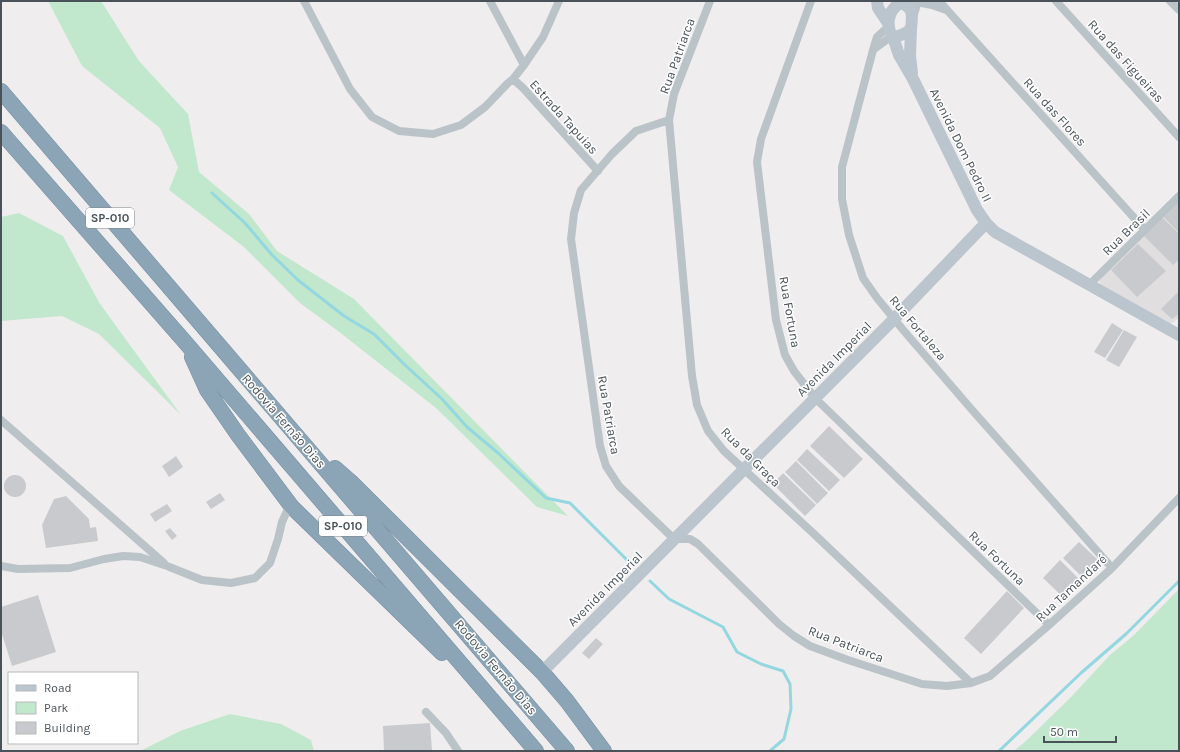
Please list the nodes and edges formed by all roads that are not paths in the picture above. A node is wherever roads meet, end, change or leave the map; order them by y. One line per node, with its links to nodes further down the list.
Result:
1 (304, 1): 19 (street, Estrada Tapuias)
2 (490, 1): 17 (street)
3 (559, 1): 17 (street, Estrada Tapuias)
4 (710, 1): 21 (street, Rua Patriarca)
5 (811, 1): 32 (street, Rua Fortuna)
6 (877, 1): 16 (main road, Avenida Dom Pedro II)
7 (917, 1): 12 (street); 14 (street)
8 (939, 1): 12 (street, Rua das Flores)
9 (1056, 1): 23 (street, Rua das Figueiras)
10 (1170, 1): 13 (street)
11 (898, 2): 14 (main road); 16 (main road)
12 (947, 10): 27 (street, Rua das Flores)
13 (1179, 10)
14 (913, 14): 15 (main road)
15 (911, 29): 16 (main road); 18 (main road, Avenida Dom Pedro II)
16 (890, 30): 18 (main road, Avenida Dom Pedro II); 29 (street, Rua Fortaleza)
17 (524, 65): 19 (street, Estrada Tapuias)
18 (913, 78): 26 (main road, Avenida Dom Pedro II)
19 (513, 79): 24 (street, Estrada Tapuias)
20 (1, 91): 34 (highway, Rodovia Fernão Dias / SP-010)
21 (669, 120): 24 (street, Rua Patriarca); 35 (street, Rua da Graça)
22 (1, 132): 31 (highway, Rodovia Fernão Dias / SP-010)
23 (1179, 137)
24 (598, 171): 38 (street, Rua Patriarca)
25 (1179, 196): 27 (street, Rua Brasil)
26 (986, 223): 28 (main road); 29 (main road, Avenida Imperial)
27 (1145, 230): 28 (street, Rua Brasil)
28 (1090, 284): 30 (main road)
29 (894, 319): 32 (main road, Avenida Imperial); 41 (street, Rua Fortaleza)
30 (1179, 335)
31 (185, 342): 37 (highway); 45 (highway, Rodovia Fernão Dias / SP-010)
32 (815, 398): 35 (main road, Avenida Imperial); 42 (street, Rua Fortuna)
33 (1, 420): 40 (street)
34 (296, 434): 43 (highway); 49 (highway, Rodovia Fernão Dias / SP-010)
35 (744, 469): 38 (main road, Avenida Imperial); 44 (street, Rua da Graça)
36 (1179, 498): 41 (street, Rua Tamandaré)
37 (292, 507): 40 (street); 45 (highway)
38 (674, 539): 43 (main road, Avenida Imperial); 44 (street, Rua Patriarca)
39 (1, 566): 40 (street)
40 (167, 566)
41 (1112, 568): 42 (street, Rua Tamandaré)
42 (1049, 625): 44 (street, Rua Tamandaré)
43 (542, 672): 50 (highway)
44 (971, 683)
45 (501, 710): 48 (highway, Rodovia Fernão Dias / SP-010)
46 (426, 712): 47 (street)
47 (458, 751)
48 (536, 751)
49 (568, 751)
50 (604, 751)

